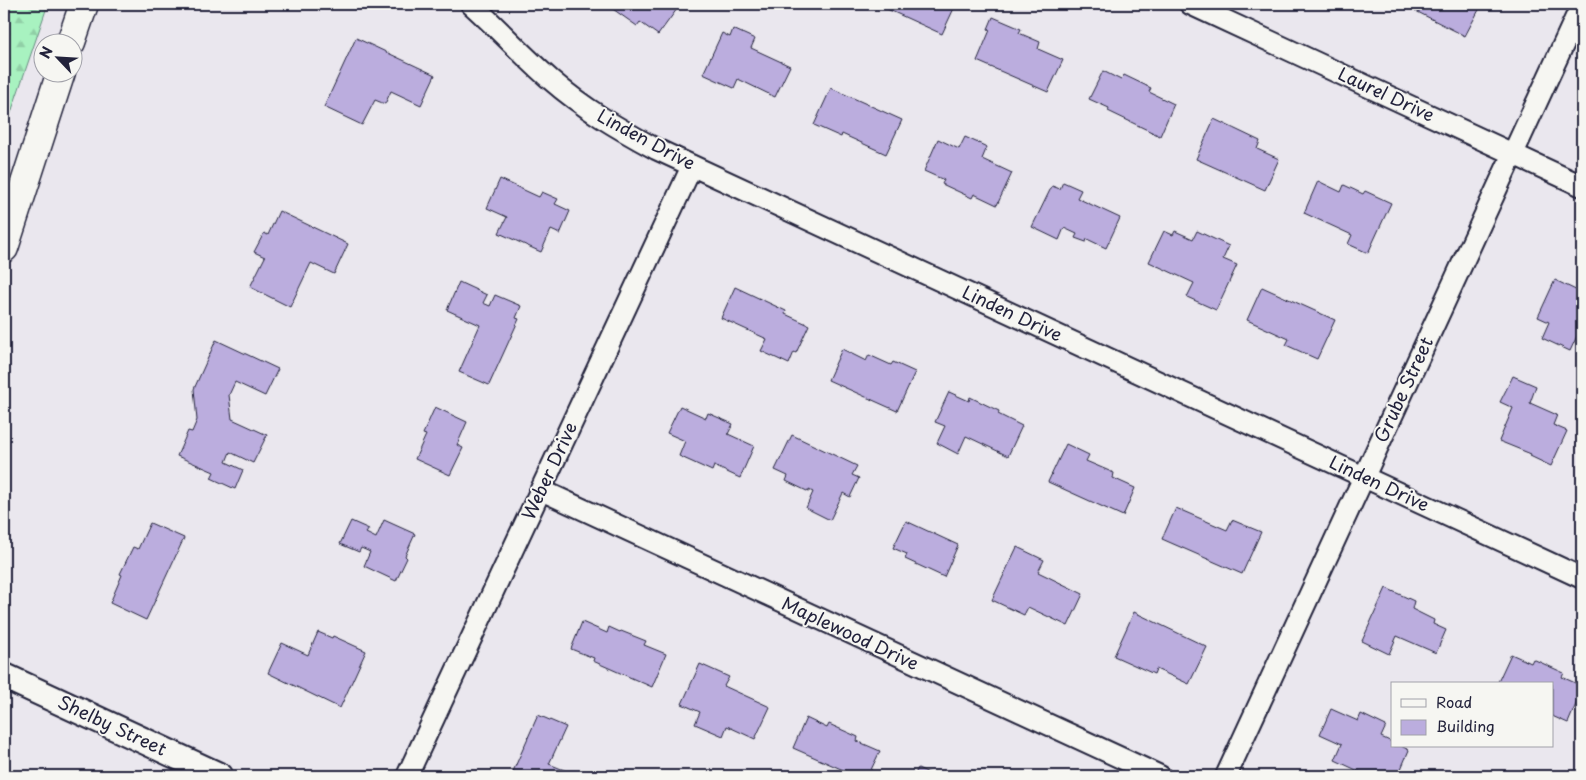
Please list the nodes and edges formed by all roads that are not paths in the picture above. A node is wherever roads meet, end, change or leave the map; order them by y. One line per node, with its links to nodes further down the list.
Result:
1 (84, 4): 5 (main road)
2 (470, 4): 8 (street, Linden Drive)
3 (1190, 4): 7 (street, Laurel Drive)
4 (1582, 4): 7 (street, Grube Street)
5 (74, 32)
6 (58, 82): 10 (main road)
7 (1514, 154): 9 (street, Laurel Drive); 11 (street, Grube Street)
8 (692, 166): 11 (street, Linden Drive); 12 (street, Weber Drive)
9 (1582, 186)
10 (4, 248)
11 (1363, 476): 13 (street, Linden Drive); 18 (street, Grube Street)
12 (541, 490): 16 (street, Weber Drive); 17 (street, Maplewood Drive)
13 (1582, 578)
14 (4, 676): 15 (street, Shelby Street)
15 (220, 776)
16 (408, 776)
17 (1160, 776)
18 (1226, 776)

